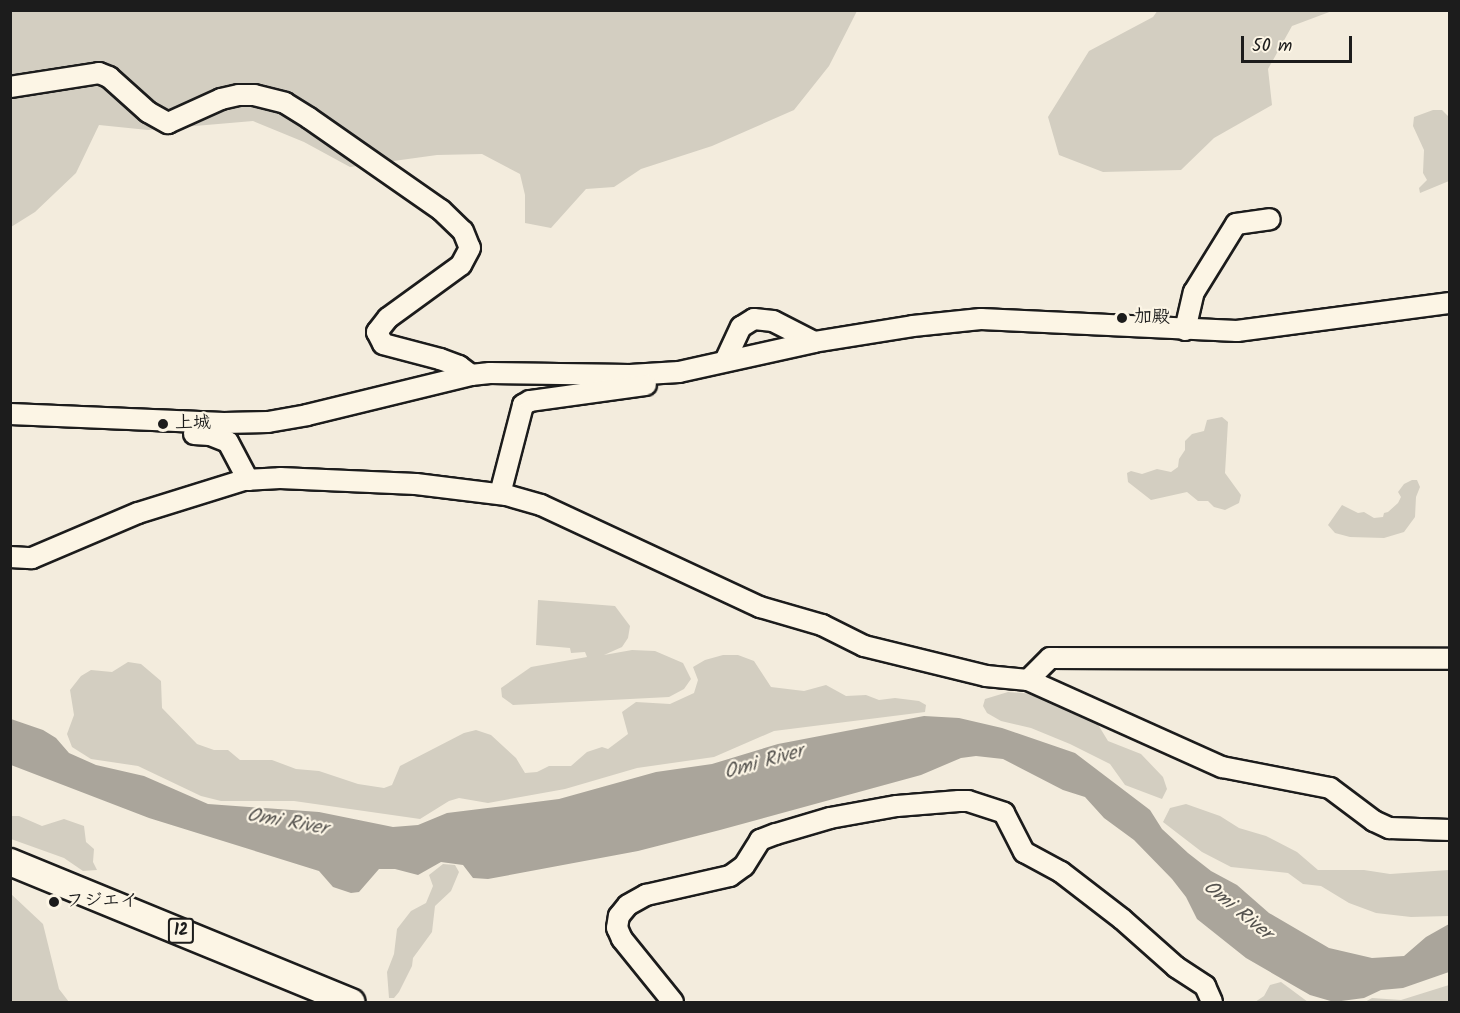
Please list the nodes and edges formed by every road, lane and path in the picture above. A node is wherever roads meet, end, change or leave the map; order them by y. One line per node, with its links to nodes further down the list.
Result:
1 (10, 87): 8 (street)
2 (1270, 219): 4 (street)
3 (1449, 303): 4 (street)
4 (1185, 330): 5 (street)
5 (814, 342): 6 (street); 6 (street)
6 (725, 361): 7 (street)
7 (685, 371): 8 (street); 12 (street)
8 (471, 375): 10 (street)
9 (10, 414): 10 (street)
10 (138, 420): 11 (street)
11 (248, 480): 12 (street); 13 (street)
12 (500, 494): 15 (street)
13 (10, 557)
14 (1449, 659): 15 (street)
15 (1029, 680): 16 (street)
16 (1449, 830)
17 (10, 861): 18 (main road, 12)
18 (351, 1002)
19 (673, 1002): 20 (street)
20 (1212, 1002)

